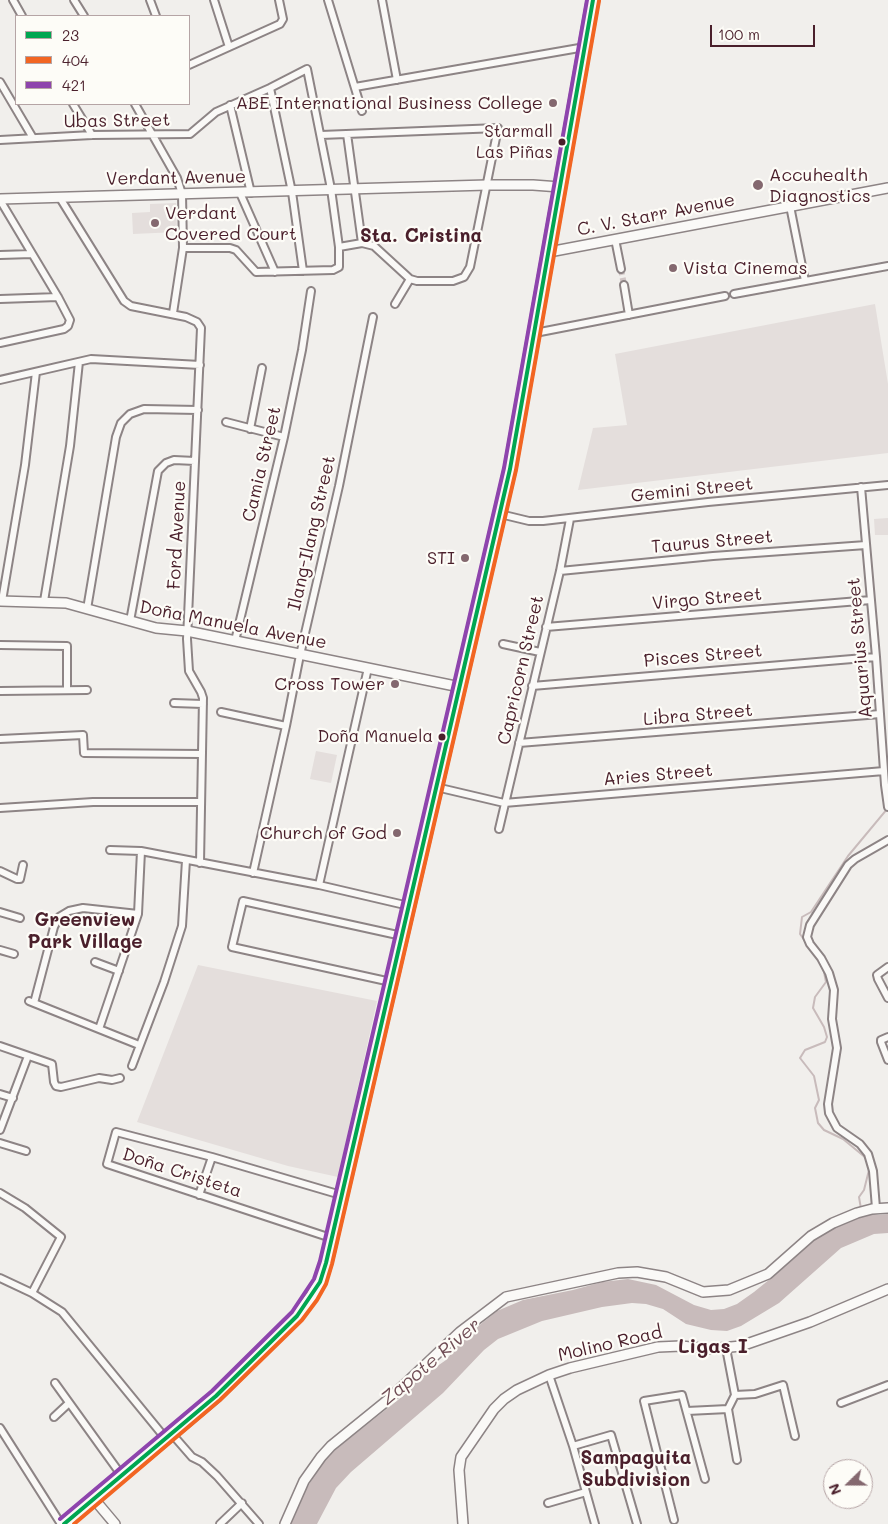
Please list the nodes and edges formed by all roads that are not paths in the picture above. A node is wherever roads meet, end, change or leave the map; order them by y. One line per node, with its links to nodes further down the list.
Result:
1 (13, 0): 9 (street)
2 (74, 0): 10 (street)
3 (150, 0): 11 (street)
4 (214, 0): 12 (street)
5 (279, 0): 12 (street)
6 (328, 0): 17 (street)
7 (382, 0): 15 (street)
8 (593, 0): 13 (highway)
9 (21, 15)
10 (83, 15)
11 (156, 15)
12 (229, 47): 14 (street)
13 (585, 47): 15 (street); 30 (highway)
14 (190, 65)
15 (398, 80): 17 (street)
16 (0, 82): 27 (street)
17 (356, 87): 22 (street)
18 (270, 88): 21 (street, Ubas Street); 26 (street, Ubas Street); 34 (street)
19 (74, 105): 25 (street)
20 (136, 105): 23 (street)
21 (230, 105): 23 (street, Ubas Street); 36 (street)
22 (362, 112)
23 (153, 134): 25 (street, Ubas Street); 37 (street)
24 (348, 134): 26 (street); 29 (street); 31 (street)
25 (92, 135): 27 (street, Ubas Street)
26 (321, 135): 33 (street)
27 (33, 138): 28 (street, Ubas Street)
28 (0, 140)
29 (487, 185): 30 (main road, Verdant Avenue); 31 (main road, Verdant Avenue); 52 (street)
30 (560, 187): 45 (highway)
31 (354, 188): 33 (main road, Verdant Avenue); 42 (street)
32 (888, 188): 40 (main road, C. V. Starr Avenue)
33 (331, 189): 34 (main road, Verdant Avenue); 43 (street)
34 (292, 192): 36 (main road, Verdant Avenue); 50 (street)
35 (240, 193): 36 (main road, Verdant Avenue); 37 (main road, Verdant Avenue); 51 (street)
36 (250, 193)
37 (182, 194): 38 (main road, Verdant Avenue); 44 (street)
38 (60, 198): 39 (main road, Verdant Avenue); 61 (street, Ford Avenue)
39 (0, 200): 46 (street)
40 (790, 206): 41 (main road, C. V. Starr Avenue); 53 (street)
41 (615, 239): 45 (main road, C. V. Starr Avenue); 49 (street)
42 (362, 243): 43 (street); 52 (street)
43 (339, 247): 50 (street)
44 (183, 248): 51 (street); 61 (street)
45 (549, 252): 64 (highway)
46 (32, 254): 47 (street); 58 (street)
47 (0, 255)
48 (888, 266): 53 (street)
49 (621, 269)
50 (303, 271): 51 (street)
51 (275, 272)
52 (410, 278): 60 (street)
53 (805, 281): 56 (street)
54 (624, 285): 62 (street)
55 (311, 292): 74 (street, Camia Street)
56 (734, 294)
57 (725, 296): 62 (street)
58 (58, 297): 59 (street); 65 (street)
59 (0, 299)
60 (395, 304)
61 (173, 313): 67 (street, Ford Avenue)
62 (630, 315): 64 (street)
63 (373, 317): 93 (street, Ilang-Ilang Street)
64 (535, 333): 78 (highway)
65 (0, 343)
66 (78, 362): 67 (street); 69 (street); 84 (street)
67 (200, 365): 71 (street, Ford Avenue)
68 (262, 368): 73 (street)
69 (36, 372): 70 (street); 83 (street)
70 (0, 380)
71 (198, 410): 75 (street, Ford Avenue); 85 (street)
72 (226, 422): 73 (street)
73 (250, 429): 74 (street)
74 (284, 437): 89 (street, Camia Street)
75 (195, 461): 86 (street); 88 (street, Ford Avenue)
76 (888, 485): 77 (street, Gemini Street)
77 (861, 487): 79 (street, Gemini Street); 80 (street, Aquarius Street)
78 (500, 514): 79 (street, Gemini Street); 97 (highway)
79 (570, 519): 81 (street, Capricorn Street)
80 (866, 545): 81 (street, Taurus Street); 82 (street, Aquarius Street)
81 (560, 571): 87 (street, Capricorn Street)
82 (871, 600): 87 (street, Virgo Street); 94 (street, Aquarius Street)
83 (1, 601): 84 (main road, Doña Manuela Avenue)
84 (44, 601): 85 (main road, Doña Manuela Avenue)
85 (87, 609): 86 (main road, Doña Manuela Avenue)
86 (130, 621): 88 (main road, Doña Manuela Avenue)
87 (546, 627): 92 (street, Capricorn Street)
88 (187, 631): 89 (main road, Doña Manuela Avenue); 102 (street, Ford Avenue)
89 (235, 641): 93 (main road, Doña Manuela Avenue)
90 (0, 644): 98 (street)
91 (503, 644): 92 (street)
92 (540, 652): 96 (street, Capricorn Street)
93 (300, 655): 95 (main road, Doña Manuela Avenue); 105 (street, Ilang-Ilang Street)
94 (876, 657): 96 (street, Pisces Street); 104 (street, Aquarius Street)
95 (368, 668): 97 (main road, Doña Manuela Avenue); 124 (street)
96 (532, 686): 107 (street, Capricorn Street)
97 (460, 687): 110 (highway)
98 (67, 690): 99 (street); 100 (street)
99 (87, 690)
100 (0, 691)
101 (174, 703): 102 (street)
102 (203, 704): 108 (street, Ford Avenue)
103 (222, 712): 105 (street)
104 (880, 714): 107 (street, Libra Street); 109 (street, Aquarius Street)
105 (286, 726): 123 (street, Ilang-Ilang Street)
106 (0, 739): 108 (street)
107 (519, 743): 112 (street, Capricorn Street)
108 (202, 754): 111 (street, Ford Avenue)
109 (884, 772): 112 (street, Aries Street); 113 (street, Aquarius Street)
110 (436, 787): 112 (street, Aries Street); 125 (highway)
111 (201, 802): 114 (street); 120 (street, Ford Avenue)
112 (504, 803): 115 (street, Capricorn Street)
113 (888, 807)
114 (0, 808)
115 (499, 828)
116 (888, 840): 154 (street)
117 (110, 850): 118 (street)
118 (142, 851): 119 (street); 127 (street)
119 (186, 860): 120 (street); 139 (street)
120 (200, 863): 123 (street)
121 (23, 865): 122 (street)
122 (0, 871)
123 (253, 873): 124 (street)
124 (319, 885): 125 (street)
125 (409, 906): 129 (highway)
126 (0, 912): 128 (street)
127 (138, 914): 134 (street); 137 (street)
128 (20, 918)
129 (402, 936): 135 (highway); 135 (street)
130 (0, 950): 131 (street)
131 (14, 954)
132 (95, 962): 134 (street)
133 (888, 967): 136 (street)
134 (119, 971): 137 (street)
135 (391, 982): 153 (highway)
136 (888, 998)
137 (99, 1029): 139 (street)
138 (885, 1039): 142 (street)
139 (139, 1045): 143 (street)
140 (0, 1046): 141 (street)
141 (28, 1056): 144 (street); 146 (street)
142 (888, 1060)
143 (132, 1066)
144 (120, 1078)
145 (0, 1094): 146 (street)
146 (12, 1098): 147 (street)
147 (0, 1130)
148 (0, 1143): 149 (street)
149 (26, 1152)
150 (212, 1157): 152 (street); 152 (street, Doña Cristeta); 153 (street, Doña Cristeta)
151 (0, 1193): 159 (street)
152 (199, 1195): 156 (street, Doña Cristeta)
153 (341, 1195): 156 (highway)
154 (874, 1208): 155 (main road); 186 (main road)
155 (888, 1208)
156 (330, 1238): 172 (highway)
157 (0, 1278): 159 (street)
158 (888, 1289): 160 (main road, Molino Road)
159 (32, 1293): 172 (street)
160 (726, 1348): 161 (main road, Molino Road); 164 (street)
161 (549, 1375): 173 (street); 187 (main road, Molino Road)
162 (55, 1383): 165 (street)
163 (888, 1385): 166 (street)
164 (735, 1395): 167 (street); 171 (street)
165 (69, 1403): 169 (street); 175 (street)
166 (841, 1403)
167 (728, 1409): 168 (street); 174 (street)
168 (687, 1411): 176 (street); 181 (street)
169 (54, 1417)
170 (0, 1428): 182 (street)
171 (794, 1436)
172 (169, 1437): 175 (highway); 179 (street)
173 (573, 1446): 177 (street); 189 (street)
174 (737, 1460)
175 (122, 1476): 178 (highway)
176 (705, 1479)
177 (586, 1492): 180 (street); 188 (street)
178 (94, 1499): 182 (highway); 183 (main road)
179 (242, 1503): 184 (street); 185 (street)
180 (548, 1503)
181 (674, 1520)
182 (63, 1524)
183 (115, 1524)
184 (220, 1524)
185 (259, 1524)
186 (285, 1524)
187 (463, 1524)
188 (595, 1524)
189 (637, 1524)

